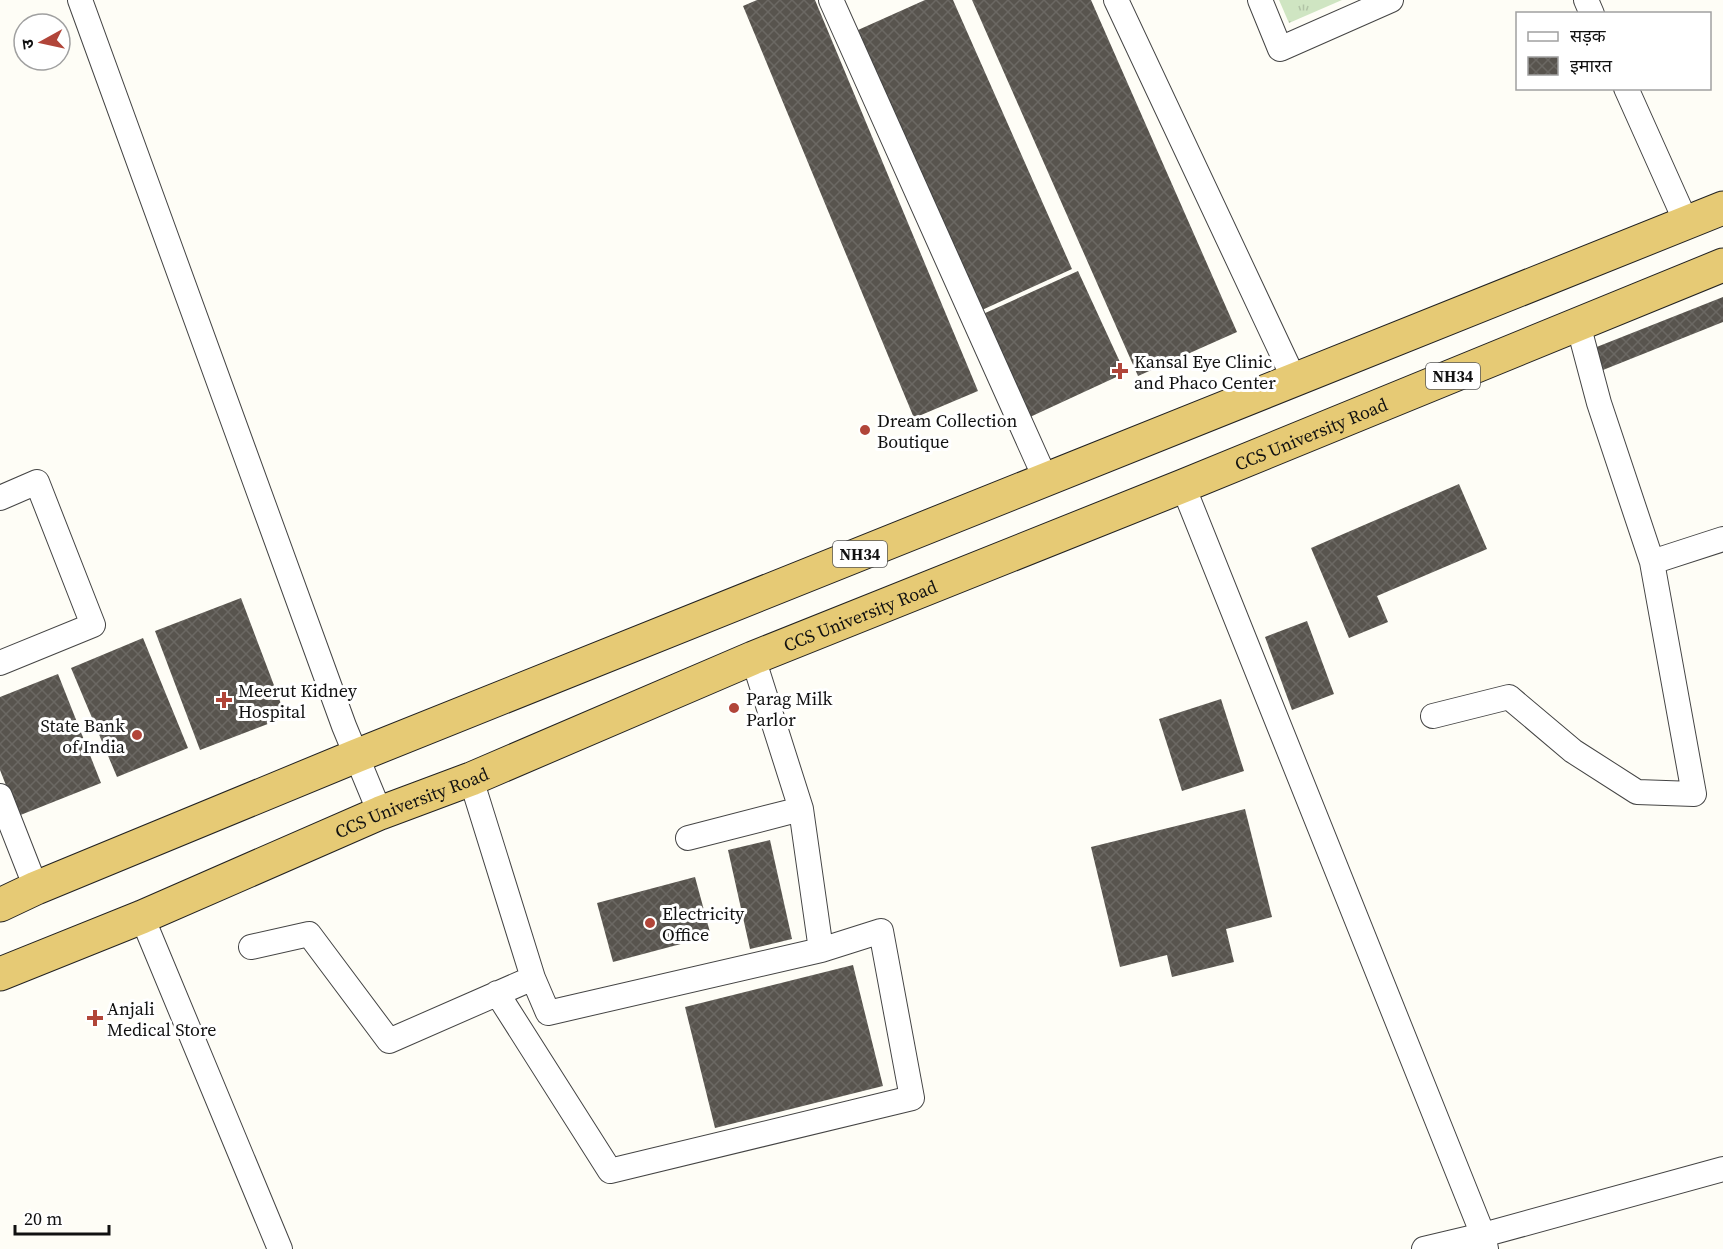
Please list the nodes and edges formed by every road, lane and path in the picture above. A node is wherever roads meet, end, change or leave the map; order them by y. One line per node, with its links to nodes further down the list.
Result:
1 (80, 0): 20 (street)
2 (831, 0): 12 (street)
3 (1116, 0): 11 (street)
4 (1260, 0): 5 (street)
5 (1391, 0)
6 (1627, 90): 8 (street)
7 (1723, 208): 8 (highway, NH34)
8 (1686, 222): 11 (highway, NH34)
9 (1723, 265): 10 (highway, CCS University Road / NH34)
10 (1578, 324): 13 (highway, CCS University Road / NH34); 16 (street)
11 (1294, 379): 12 (highway, NH34)
12 (1046, 480): 20 (highway, NH34)
13 (1183, 486): 17 (highway, CCS University Road / NH34); 35 (street)
14 (0, 498): 18 (street)
15 (1723, 539): 16 (street)
16 (1652, 562): 19 (street)
17 (753, 658): 21 (highway, CCS University Road / NH34); 23 (street)
18 (0, 663)
19 (1433, 716)
20 (356, 756): 24 (street); 26 (highway, NH34)
21 (471, 779): 24 (highway, CCS University Road / NH34); 32 (street)
22 (0, 796): 26 (street)
23 (801, 809): 25 (street); 30 (street)
24 (380, 813): 28 (highway, CCS University Road / NH34)
25 (688, 838)
26 (36, 888): 27 (highway, NH34)
27 (0, 905)
28 (142, 917): 31 (highway, CCS University Road / NH34); 36 (street)
29 (251, 947): 33 (street)
30 (821, 950): 32 (street); 33 (street)
31 (0, 974)
32 (532, 978): 33 (street)
33 (497, 993)
34 (1723, 1169): 35 (street)
35 (1484, 1242): 37 (street)
36 (280, 1249)
37 (1424, 1249)

